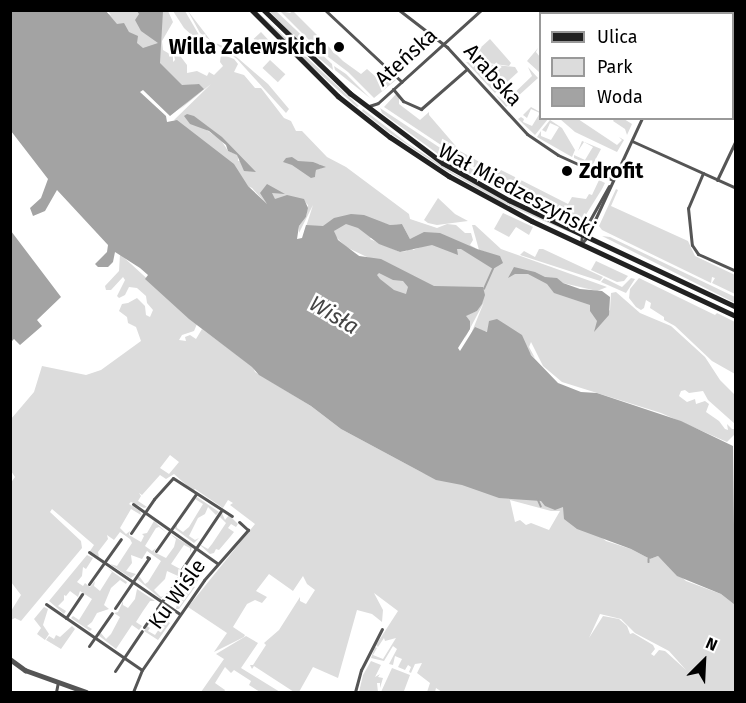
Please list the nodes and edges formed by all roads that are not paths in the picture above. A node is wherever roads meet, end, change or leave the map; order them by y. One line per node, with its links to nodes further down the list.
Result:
1 (252, 10): 23 (main road, Wał Miedzeszyński)
2 (264, 10): 11 (main road, Wał Miedzeszyński)
3 (325, 10): 8 (street)
4 (399, 10): 6 (street, Arabska)
5 (481, 10): 6 (street, Ateńska)
6 (444, 44): 7 (street, Arabska); 8 (street, Ateńska)
7 (467, 69): 9 (street); 17 (street, Arabska)
8 (402, 82): 9 (street, Ateńska)
9 (393, 89): 10 (street, Ateńska)
10 (378, 102): 11 (street, Ateńska); 12 (street, Ateńska)
11 (365, 106): 12 (main road, Wał Miedzeszyński)
12 (380, 118): 21 (main road, Wał Miedzeszyński)
13 (641, 120): 15 (street)
14 (735, 140): 18 (street)
15 (632, 141): 16 (street); 17 (street)
16 (703, 173): 18 (street); 24 (street)
17 (613, 180): 19 (street)
18 (717, 180): 20 (street)
19 (611, 185): 21 (street); 22 (street)
20 (735, 188)
21 (582, 234): 22 (main road, Wał Miedzeszyński); 23 (street)
22 (588, 237): 23 (street); 25 (main road, Wał Miedzeszyński)
23 (581, 244): 26 (main road, Wał Miedzeszyński)
24 (735, 271)
25 (735, 307)
26 (735, 316)
27 (196, 494): 29 (street); 30 (street); 33 (street)
28 (133, 504): 30 (street)
29 (221, 511): 31 (street); 36 (street)
30 (145, 512): 33 (street); 34 (street)
31 (232, 516)
32 (239, 522): 41 (street, Ku Wiśle)
33 (171, 529): 36 (street); 37 (street)
34 (131, 533)
35 (121, 539): 40 (street)
36 (196, 547): 41 (street); 42 (street)
37 (156, 551)
38 (89, 552): 40 (street)
39 (147, 557): 44 (street)
40 (104, 562): 44 (street); 45 (street)
41 (218, 564): 51 (street, Ku Wiśle)
42 (182, 569)
43 (179, 577): 47 (street)
44 (133, 582): 47 (street); 49 (street)
45 (89, 584)
46 (82, 594): 52 (street)
47 (162, 602): 51 (street); 56 (street)
48 (46, 604): 52 (street)
49 (115, 608)
50 (112, 613): 54 (street)
51 (180, 614): 58 (street, Ku Wiśle)
52 (66, 618): 54 (street)
53 (382, 629): 64 (street)
54 (95, 638): 55 (street); 56 (street)
55 (89, 646)
56 (124, 657): 58 (street); 59 (street)
57 (12, 661): 60 (street)
58 (142, 670): 63 (street, Ku Wiśle)
59 (114, 671)
60 (58, 682): 61 (street); 62 (street)
61 (56, 693)
62 (86, 693)
63 (133, 693)
64 (355, 693)

